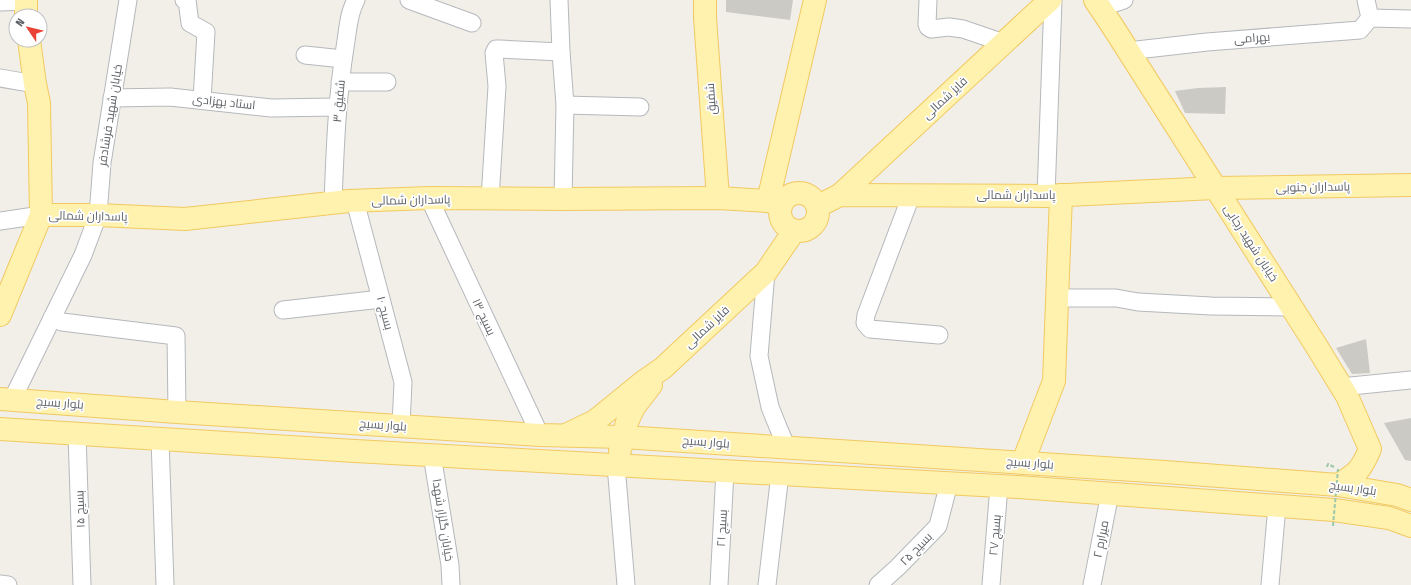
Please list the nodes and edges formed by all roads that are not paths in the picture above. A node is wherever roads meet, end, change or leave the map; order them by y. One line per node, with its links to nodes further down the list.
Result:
1 (128, 0): 29 (street, خیابان شهید فرشادفر)
2 (184, 0): 30 (street)
3 (356, 0): 24 (street, شفیق ۳)
4 (409, 0): 18 (street)
5 (559, 0): 22 (street)
6 (705, 0): 40 (main road, شفیق)
7 (815, 0): 45 (main road)
8 (928, 0): 19 (street)
9 (1050, 0): 19 (main road, فایز شمالی)
10 (1053, 0): 37 (street)
11 (1124, 0): 14 (street)
12 (1366, 0): 16 (street)
13 (0, 2): 15 (street)
14 (1098, 4): 21 (main road, خیابان شهید رجایی)
15 (26, 6)
16 (1370, 18): 17 (street); 21 (street, بهرامی)
17 (1411, 19)
18 (472, 23)
19 (1004, 43): 36 (main road, فایز شمالی)
20 (30, 48): 28 (main road)
21 (1128, 51): 35 (main road, خیابان شهید رجایی)
22 (561, 52): 31 (street); 41 (street)
23 (305, 55): 24 (street)
24 (343, 59): 26 (street, شفیق ۳)
25 (0, 78): 28 (street)
26 (340, 82): 27 (street); 32 (street, شفیق ۳)
27 (387, 82)
28 (35, 84): 47 (main road)
29 (112, 98): 30 (street, استاد بهزادی); 49 (street, خیابان شهید فرشادفر)
30 (202, 100): 32 (street, استاد بهزادی)
31 (565, 105): 33 (street); 42 (street)
32 (337, 107): 44 (street, شفیق ۳)
33 (640, 107)
34 (1411, 185): 35 (main road, پاسداران جنوبی)
35 (1215, 188): 37 (main road, پاسداران شمالی); 54 (main road, خیابان شهید رجایی)
36 (840, 195): 38 (main road, پاسداران شمالی); 46 (main road, پاسداران شمالی)
37 (1053, 195): 38 (main road, پاسداران شمالی); 52 (main road)
38 (911, 196): 58 (street)
39 (429, 198): 41 (main road, پاسداران شمالی); 43 (main road, پاسداران شمالی); 67 (street, بسیج ۱۳)
40 (718, 198): 42 (main road, پاسداران شمالی); 45 (main road, پاسداران شمالی)
41 (490, 199): 42 (main road, پاسداران شمالی)
42 (562, 199)
43 (355, 201): 44 (main road, پاسداران شمالی); 53 (street, بسیج ۱۰)
44 (333, 203): 49 (main road, پاسداران شمالی)
45 (774, 203): 46 (main road); 50 (main road)
46 (818, 206): 50 (main road)
47 (41, 214): 48 (street); 49 (main road, پاسداران شمالی); 56 (main road)
48 (0, 222)
49 (96, 223): 57 (street, خیابان شهید فرشادفر)
50 (794, 231): 51 (main road, فایز شمالی)
51 (766, 272): 59 (main road, فایز شمالی); 71 (street)
52 (1057, 298): 54 (street); 74 (main road)
53 (381, 299): 55 (street); 64 (street, بسیج ۱۰)
54 (1292, 307): 61 (main road, خیابان شهید رجایی)
55 (283, 310)
56 (0, 315)
57 (52, 318): 62 (street, خیابان شهید فرشادفر); 63 (street)
58 (939, 336)
59 (663, 368): 68 (main road, فایز شمالی); 69 (main road, فایز شمالی)
60 (1411, 380): 61 (street)
61 (1341, 387): 79 (main road, خیابان شهید رجایی)
62 (6, 399): 63 (main road, بلوار بسیج)
63 (177, 412): 64 (main road, بلوار بسیج)
64 (401, 426): 67 (main road, بلوار بسیج)
65 (0, 429): 66 (main road, بلوار بسیج)
66 (78, 434): 70 (main road, بلوار بسیج); 88 (street, بسیج ۱۵)
67 (540, 435): 68 (main road, بلوار بسیج)
68 (563, 436): 69 (main road, بلوار بسیج)
69 (623, 437): 71 (main road, بلوار بسیج); 75 (main road, فایز شمالی)
70 (160, 439): 73 (main road, بلوار بسیج); 89 (street)
71 (788, 448): 72 (main road, بلوار بسیج)
72 (836, 451): 74 (main road, بلوار بسیج); 78 (main road)
73 (432, 455): 75 (main road, بلوار بسیج); 90 (street, خیابان گلزار شهدا)
74 (1023, 462): 79 (main road, بلوار بسیج)
75 (616, 465): 76 (main road, بلوار بسیج); 91 (street)
76 (725, 471): 77 (main road, بلوار بسیج); 92 (street, بسیج ۲۱)
77 (780, 474): 78 (main road, بلوار بسیج); 93 (street)
78 (834, 477): 80 (main road, بلوار بسیج)
79 (1338, 477): 83 (main road, بلوار بسیج)
80 (949, 483): 81 (main road, بلوار بسیج); 94 (street, بسیج ۲۵)
81 (999, 486): 82 (main road, بلوار بسیج); 95 (street, بسیج ۲۷)
82 (1110, 493): 84 (main road, بلوار بسیج); 96 (street, میرارم ۲)
83 (1411, 500)
84 (1277, 506): 85 (main road, بلوار بسیج); 97 (street)
85 (1410, 529)
86 (0, 584): 87 (street)
87 (8, 585)
88 (82, 585)
89 (165, 585)
90 (451, 585)
91 (626, 585)
92 (719, 585)
93 (767, 585)
94 (878, 585)
95 (991, 585)
96 (1092, 585)
97 (1270, 585)

